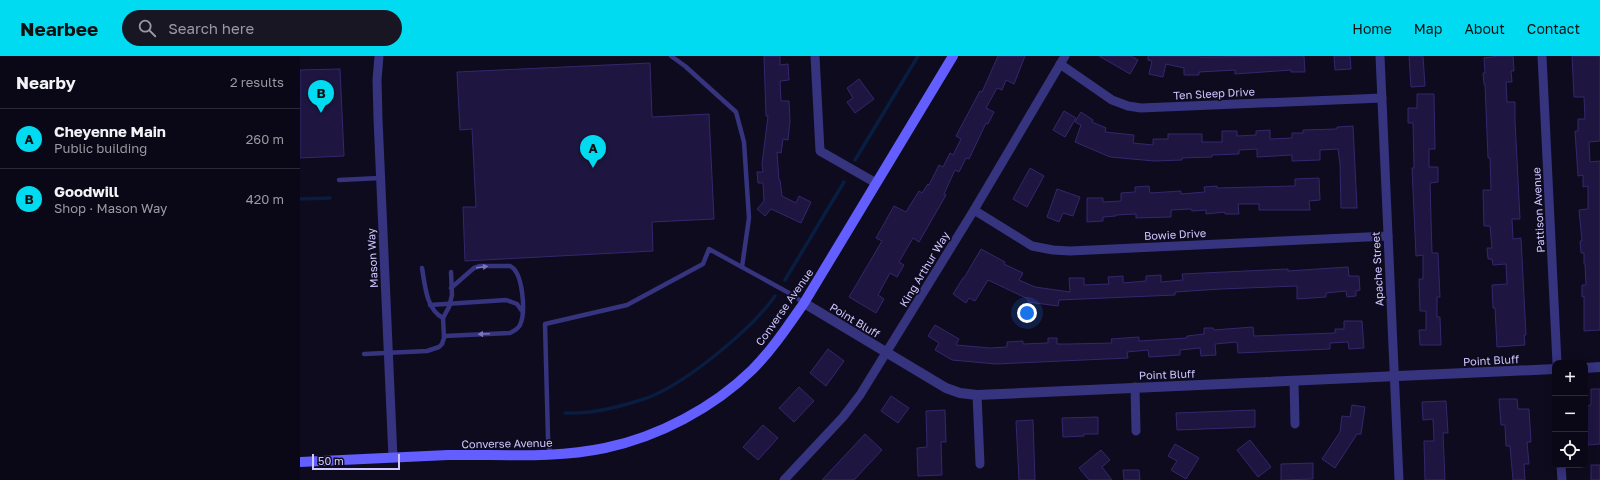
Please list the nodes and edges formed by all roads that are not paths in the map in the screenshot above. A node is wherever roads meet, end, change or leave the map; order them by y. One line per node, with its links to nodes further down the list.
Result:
1 (379, 56): 9 (street, Mason Way)
2 (671, 56): 14 (lane)
3 (815, 56): 11 (street)
4 (953, 56): 11 (main road, Converse Avenue)
5 (1380, 56): 8 (street, Apache Street)
6 (1542, 56): 27 (street, Pattison Avenue)
7 (1063, 60): 8 (street, Ten Sleep Drive); 12 (street, King Arthur Way)
8 (1382, 98): 13 (street, Apache Street)
9 (380, 178): 10 (lane); 24 (street, Mason Way)
10 (339, 180)
11 (876, 183): 19 (main road, Converse Avenue)
12 (974, 210): 13 (street, Bowie Drive); 25 (street, King Arthur Way)
13 (1388, 236): 31 (street, Apache Street)
14 (742, 267): 19 (lane); 37 (lane)
15 (422, 268): 20 (lane)
16 (451, 272): 17 (lane)
17 (452, 288): 18 (lane); 21 (lane, one-way to 21)
18 (450, 303): 20 (lane); 21 (lane); 22 (lane)
19 (804, 303): 25 (street, Point Bluff); 37 (main road, Converse Avenue)
20 (430, 305): 22 (lane)
21 (522, 311): 23 (lane, one-way to 23)
22 (443, 318): 23 (lane)
23 (444, 336): 24 (lane)
24 (389, 353): 26 (lane); 38 (street, Mason Way)
25 (886, 353): 34 (street, Point Bluff); 42 (street, King Arthur Way)
26 (364, 354)
27 (1557, 360)
28 (1600, 367): 29 (street)
29 (1588, 368)
30 (1552, 369): 31 (street, Point Bluff)
31 (1394, 376): 32 (street, Point Bluff); 43 (street, Apache Street)
32 (1294, 381): 33 (street, Point Bluff); 35 (street)
33 (1134, 387): 34 (street, Point Bluff); 36 (street)
34 (977, 395): 40 (street)
35 (1296, 424)
36 (1136, 431)
37 (550, 454): 38 (main road, Converse Avenue)
38 (393, 458): 39 (main road, Converse Avenue)
39 (300, 462)
40 (980, 464)
41 (1561, 468): 44 (street)
42 (784, 480)
43 (1399, 480)
44 (1562, 480)

